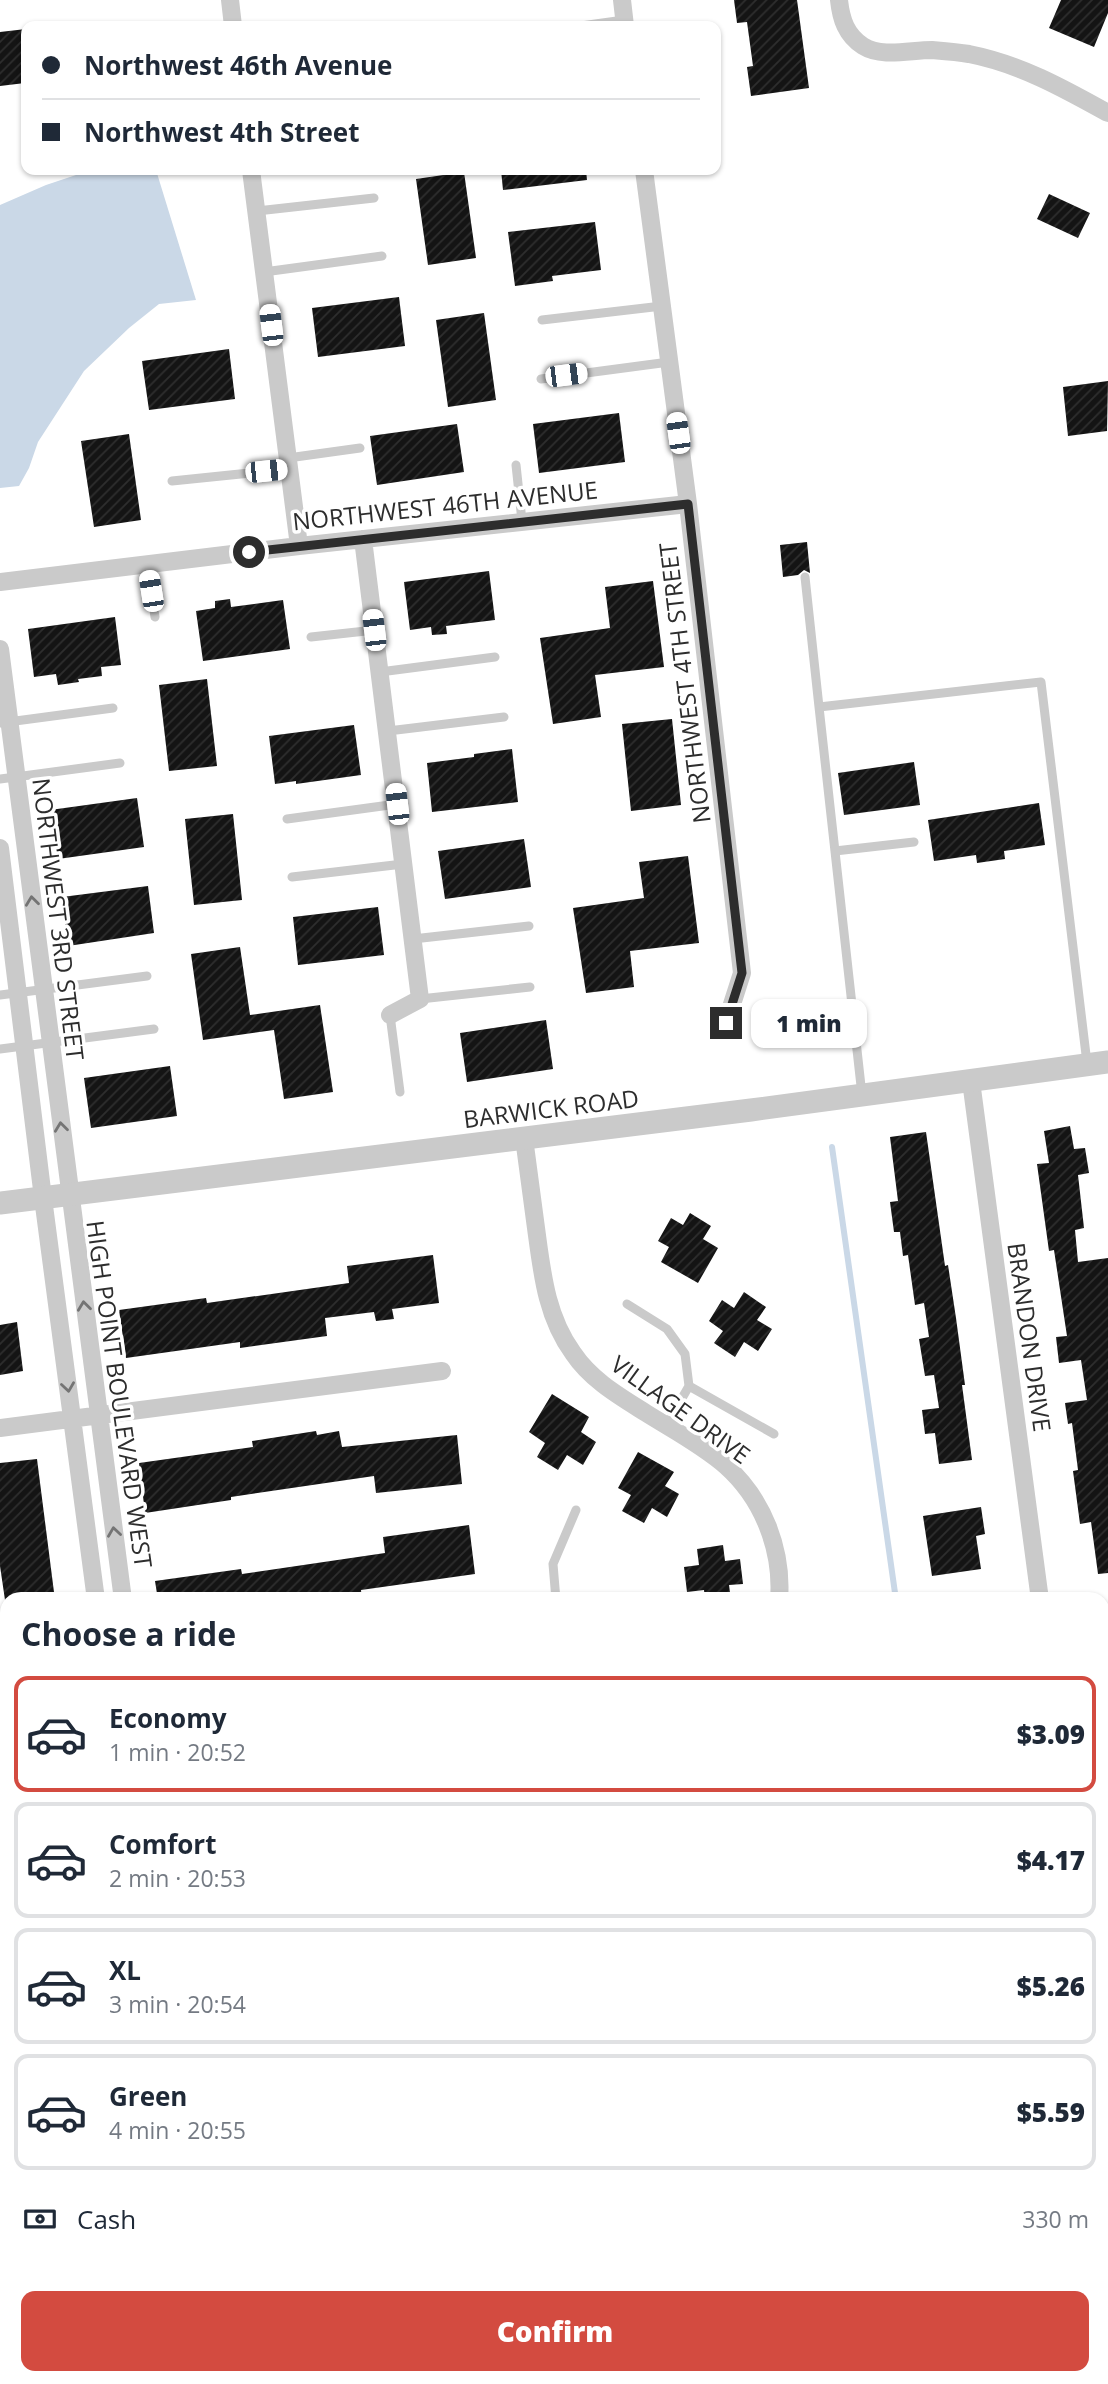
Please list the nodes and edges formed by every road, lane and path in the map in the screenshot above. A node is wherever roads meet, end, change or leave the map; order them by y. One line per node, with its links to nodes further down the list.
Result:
1 (230, 0): 4 (street)
2 (622, 0): 5 (street)
3 (839, 0): 6 (street)
4 (232, 21)
5 (625, 21)
6 (1108, 113)
7 (252, 175): 10 (street)
8 (645, 175): 13 (street, NORTHWEST 4TH STREET)
9 (374, 198): 10 (lane)
10 (257, 211): 12 (street)
11 (382, 256): 12 (lane)
12 (264, 272): 18 (street)
13 (662, 306): 14 (lane); 15 (street, NORTHWEST 4TH STREET)
14 (541, 320)
15 (669, 362): 16 (lane); 21 (street, NORTHWEST 4TH STREET)
16 (541, 379)
17 (360, 448): 18 (lane)
18 (289, 463): 20 (lane); 24 (street)
19 (516, 465): 22 (lane)
20 (173, 481)
21 (688, 504): 22 (street, NORTHWEST 46TH AVENUE); 56 (street, NORTHWEST 4TH STREET)
22 (523, 522): 23 (street, NORTHWEST 46TH AVENUE)
23 (363, 539): 24 (street, NORTHWEST 46TH AVENUE); 29 (street)
24 (299, 545): 25 (street, NORTHWEST 46TH AVENUE)
25 (147, 564): 27 (street, NORTHWEST 46TH AVENUE); 28 (lane)
26 (805, 577): 34 (lane)
27 (0, 582)
28 (155, 617)
29 (374, 630): 30 (lane); 33 (street)
30 (311, 637)
31 (0, 649): 37 (street, NORTHWEST 3RD STREET)
32 (495, 657): 33 (lane)
33 (380, 671): 38 (street)
34 (819, 707): 45 (lane); 61 (lane)
35 (113, 708): 37 (lane)
36 (504, 717): 38 (lane)
37 (5, 722): 40 (street, NORTHWEST 3RD STREET)
38 (388, 731): 41 (street)
39 (120, 763): 40 (lane)
40 (8, 778): 52 (street, NORTHWEST 3RD STREET, one-way to 40)
41 (397, 804): 42 (lane); 46 (street)
42 (287, 819)
43 (914, 842): 45 (lane)
44 (0, 848): 53 (street, NORTHWEST 3RD STREET)
45 (835, 851): 64 (lane)
46 (404, 864): 47 (lane); 49 (street)
47 (292, 877)
48 (529, 926): 49 (lane)
49 (413, 939): 54 (street)
50 (147, 976): 52 (lane)
51 (530, 987): 54 (lane)
52 (43, 989): 53 (lane); 58 (street, NORTHWEST 3RD STREET)
53 (9, 993): 59 (street, NORTHWEST 3RD STREET)
54 (420, 999): 55 (street)
55 (390, 1016): 63 (lane)
56 (726, 1023)
57 (154, 1029): 58 (lane)
58 (50, 1042): 59 (lane); 66 (street, NORTHWEST 3RD STREET, one-way to 58)
59 (24, 1046): 60 (lane); 67 (street, NORTHWEST 3RD STREET)
60 (0, 1049)
61 (1097, 1063): 62 (street, BARWICK ROAD)
62 (971, 1081): 64 (street, BARWICK ROAD); 82 (street, BRANDON DRIVE)
63 (400, 1092)
64 (862, 1095): 65 (street, BARWICK ROAD)
65 (524, 1138): 66 (street, BARWICK ROAD); 74 (street, VILLAGE DRIVE)
66 (69, 1194): 67 (street, BARWICK ROAD); 72 (street, HIGH POINT BOULEVARD WEST, one-way to 66)
67 (43, 1198): 68 (street, BARWICK ROAD); 73 (street, HIGH POINT BOULEVARD WEST, one-way to 73)
68 (0, 1203)
69 (627, 1304): 71 (lane)
70 (442, 1371): 72 (street)
71 (689, 1386): 74 (lane); 76 (lane)
72 (98, 1415): 73 (street); 79 (street, HIGH POINT BOULEVARD WEST, one-way to 72)
73 (72, 1419): 75 (street); 78 (street, HIGH POINT BOULEVARD WEST)
74 (666, 1426): 81 (street, VILLAGE DRIVE)
75 (0, 1428)
76 (774, 1434)
77 (576, 1510): 80 (lane)
78 (95, 1592)
79 (122, 1592)
80 (555, 1592)
81 (779, 1592)
82 (1039, 1592)

